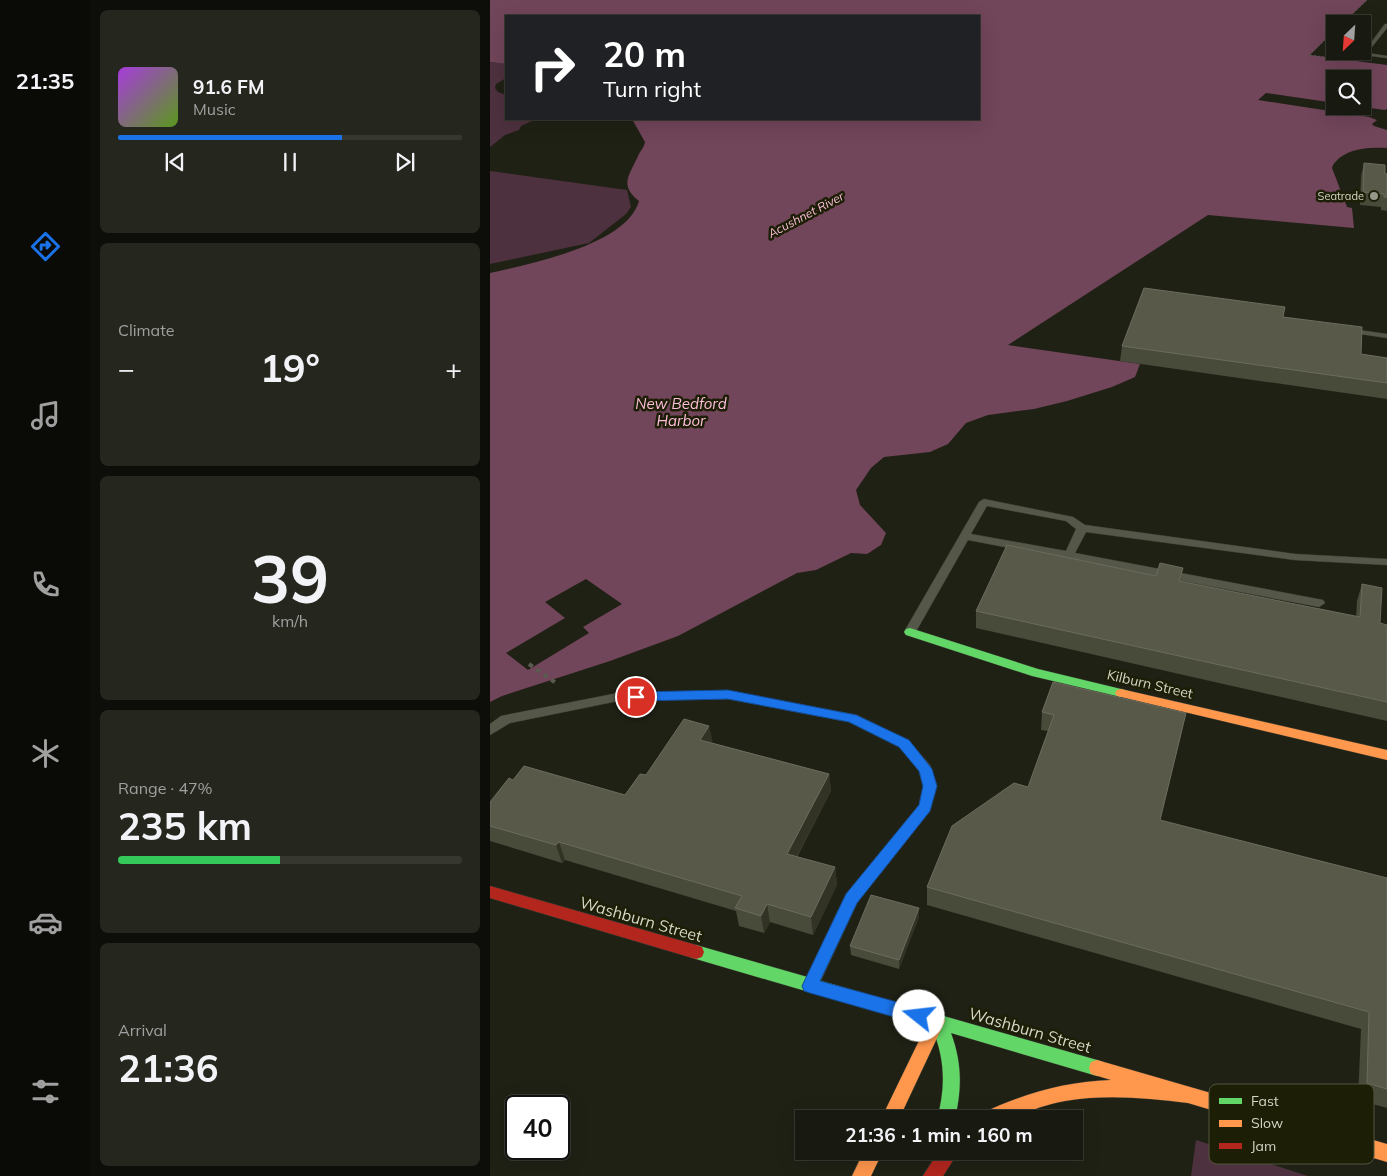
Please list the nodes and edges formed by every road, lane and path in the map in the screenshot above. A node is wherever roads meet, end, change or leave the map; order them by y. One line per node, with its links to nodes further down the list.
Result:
1 (1367, 0): 2 (path)
2 (1351, 15)
3 (1387, 25): 6 (lane)
4 (1326, 39): 5 (path)
5 (1326, 57)
6 (1387, 57)
7 (1338, 329): 8 (lane)
8 (1387, 336)
9 (1082, 528): 10 (lane); 11 (lane); 12 (lane)
10 (965, 536): 11 (lane); 14 (lane)
11 (1069, 555): 13 (lane)
12 (1387, 562)
13 (1319, 603)
14 (910, 632): 18 (main road, Kilburn Street)
15 (529, 664): 16 (path)
16 (556, 683)
17 (490, 730): 20 (lane)
18 (1387, 755)
19 (490, 892): 20 (main road, Washburn Street)
20 (810, 986): 21 (main road, Washburn Street)
21 (937, 1021): 22 (main road, Washburn Street); 24 (main road); 25 (main road)
22 (1192, 1094): 23 (main road, Washburn Street); 26 (main road)
23 (1209, 1099)
24 (894, 1110)
25 (948, 1110)
26 (1005, 1110)
27 (1374, 1149): 28 (main road, Washburn Street)
28 (1387, 1153)
29 (869, 1160): 32 (main road)
30 (931, 1160): 33 (main road)
31 (944, 1160): 34 (main road)
32 (861, 1176)
33 (926, 1176)
34 (932, 1176)

